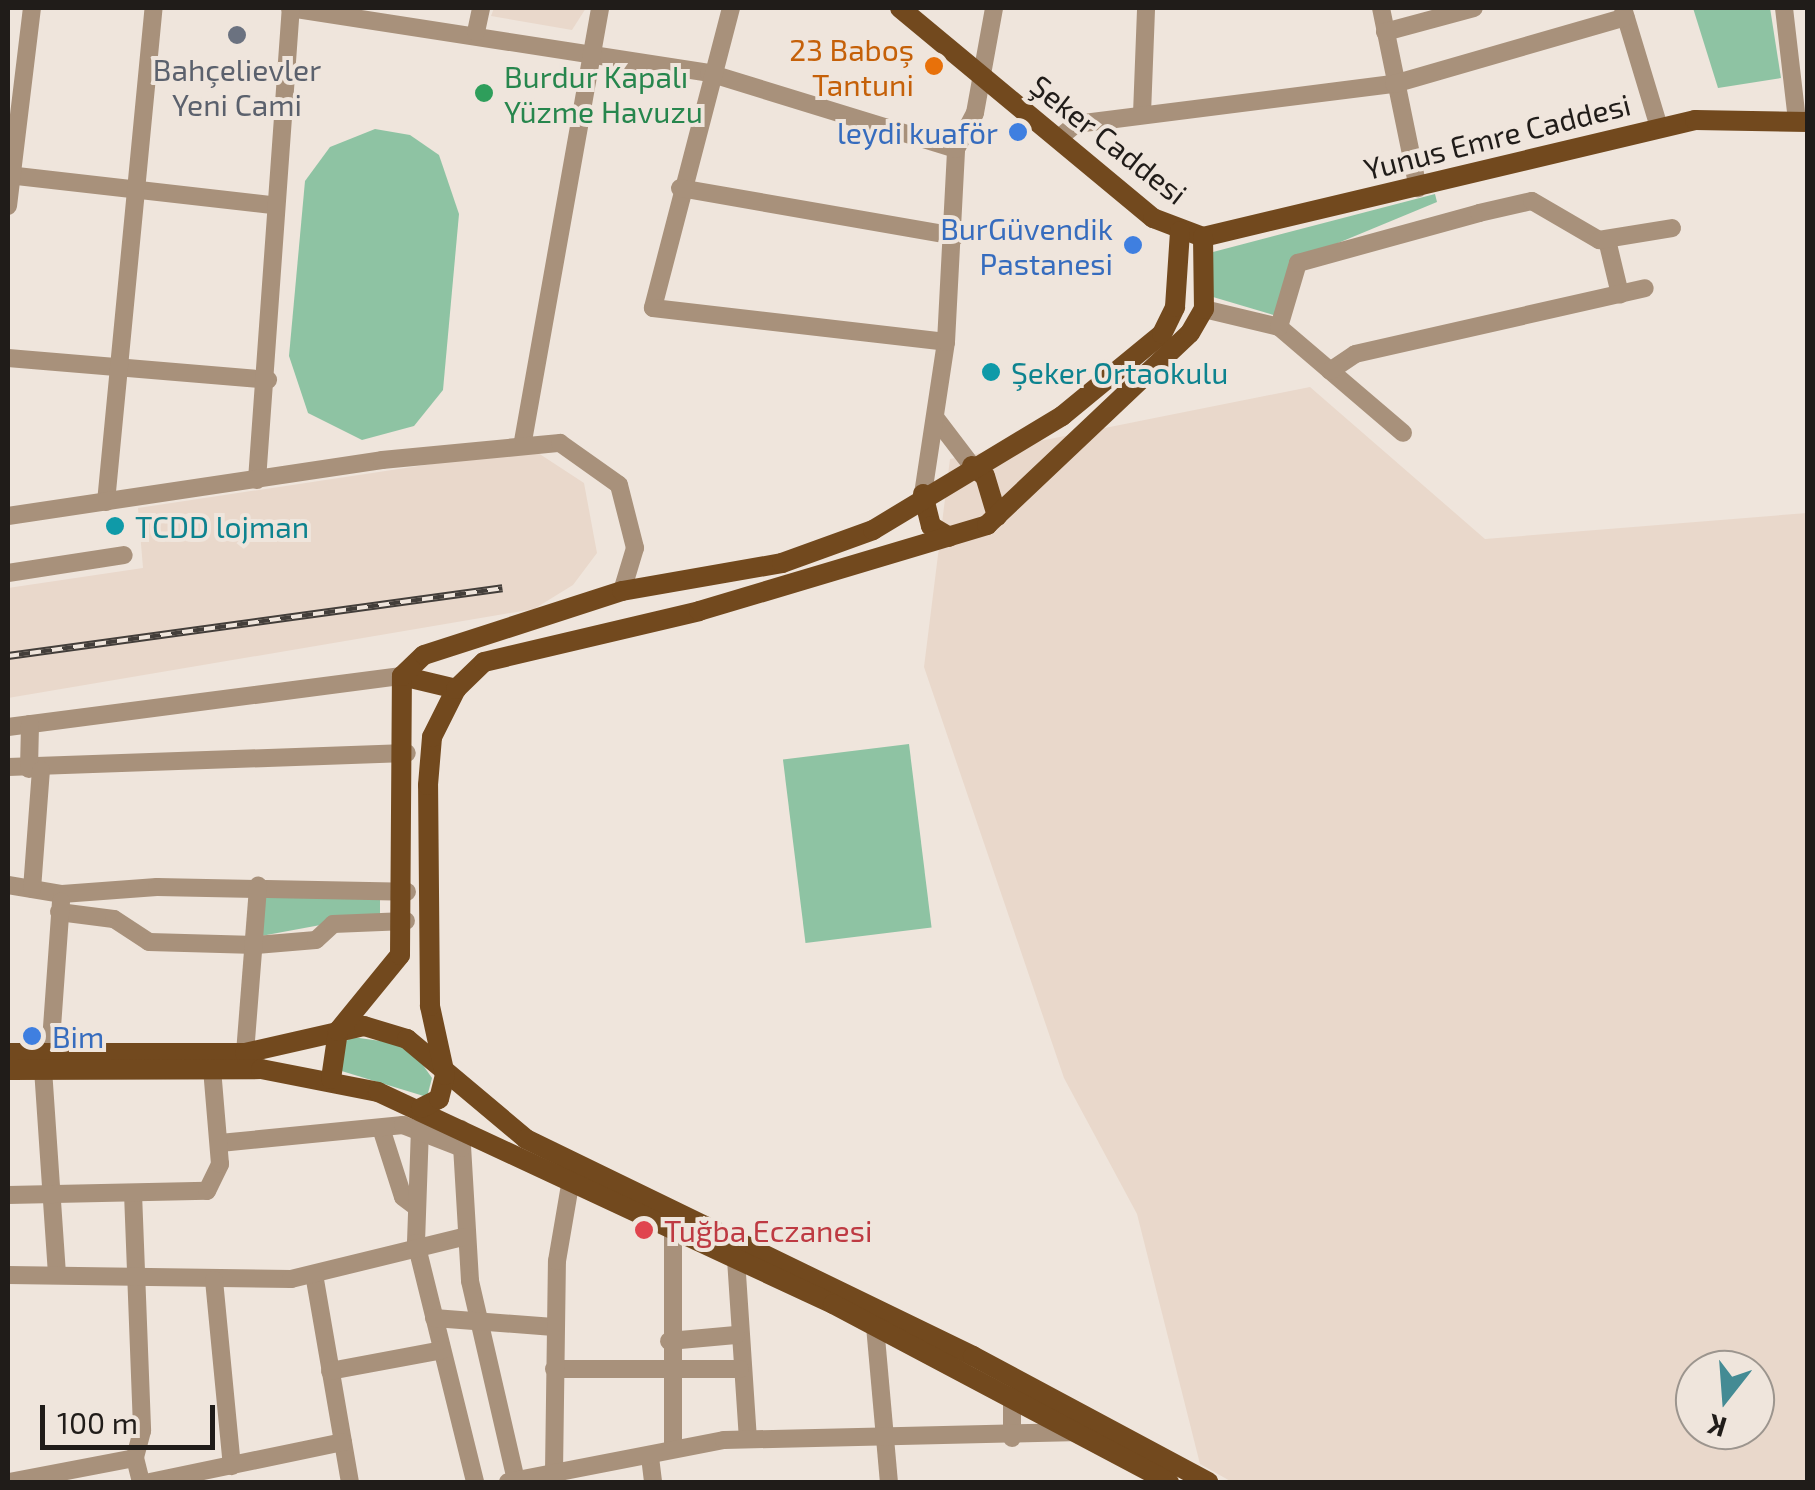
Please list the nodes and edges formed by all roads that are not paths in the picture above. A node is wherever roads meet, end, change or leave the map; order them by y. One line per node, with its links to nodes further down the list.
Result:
1 (32, 8): 25 (street)
2 (154, 8): 26 (street)
3 (291, 8): 14 (street); 29 (street)
4 (481, 8): 14 (street)
5 (600, 8): 16 (street)
6 (731, 8): 17 (street)
7 (900, 8): 18 (main road, Şeker Caddesi)
8 (994, 8): 18 (street)
9 (1146, 8): 20 (street)
10 (1381, 8): 15 (street)
11 (1474, 8): 15 (street)
12 (1784, 8): 21 (street)
13 (1624, 12): 19 (street); 22 (street)
14 (476, 32): 16 (street)
15 (1385, 32): 19 (street)
16 (587, 53): 17 (street); 47 (street)
17 (709, 73): 24 (street); 27 (street)
18 (983, 79): 23 (main road, Şeker Caddesi); 24 (street)
19 (1394, 84): 20 (street); 28 (street)
20 (1142, 114): 23 (street)
21 (1802, 121): 22 (main road, Yunus Emre Caddesi)
22 (1659, 127): 28 (main road, Yunus Emre Caddesi)
23 (1058, 140): 32 (main road, Şeker Caddesi)
24 (956, 148): 33 (street)
25 (10, 175): 26 (street); 30 (street)
26 (139, 188): 29 (street); 42 (street)
27 (680, 188): 33 (street); 40 (street)
28 (1418, 188): 34 (main road, Yunus Emre Caddesi)
29 (272, 205): 44 (street)
30 (8, 206)
31 (1672, 228): 35 (street)
32 (1180, 231): 34 (main road, Şeker Caddesi); 48 (main road)
33 (956, 236): 40 (street)
34 (1203, 237): 38 (main road)
35 (1607, 240): 37 (street); 39 (street)
36 (1644, 288): 37 (street)
37 (1620, 294): 43 (street)
38 (1204, 309): 39 (street); 53 (main road)
39 (1279, 326): 43 (street)
40 (946, 342): 45 (street)
41 (8, 358): 42 (street)
42 (115, 367): 44 (street); 51 (street)
43 (1330, 371): 46 (street)
44 (268, 380): 49 (street)
45 (937, 420): 48 (street); 50 (street)
46 (1403, 433)
47 (523, 441): 49 (street); 57 (street)
48 (972, 466): 50 (main road); 53 (main road)
49 (256, 480): 51 (street)
50 (922, 494): 54 (main road); 57 (main road)
51 (106, 502): 52 (street)
52 (8, 516)
53 (996, 516): 54 (main road)
54 (949, 537): 59 (main road)
55 (124, 556): 56 (street)
56 (8, 573)
57 (622, 592): 58 (main road)
58 (402, 676): 59 (main road); 60 (street); 62 (main road)
59 (456, 689): 76 (main road)
60 (30, 724): 61 (street); 64 (street)
61 (8, 727)
62 (407, 753): 64 (street); 68 (main road)
63 (8, 767): 64 (street)
64 (35, 769): 67 (street)
65 (8, 885): 67 (street)
66 (258, 886): 68 (street); 69 (street); 71 (street)
67 (32, 889): 69 (street)
68 (406, 892): 70 (main road)
69 (61, 903): 71 (street); 75 (street)
70 (406, 920): 71 (street); 72 (main road)
71 (256, 946): 73 (street)
72 (338, 1032): 73 (main road); 76 (main road); 79 (main road)
73 (245, 1052): 75 (main road)
74 (8, 1054): 75 (main road)
75 (46, 1062): 77 (main road); 78 (main road); 86 (street)
76 (444, 1062): 80 (main road); 129 (main road)
77 (212, 1068): 79 (main road); 83 (street)
78 (8, 1070)
79 (331, 1079): 80 (main road)
80 (420, 1118): 81 (street); 82 (main road); 88 (street)
81 (381, 1128): 83 (street); 88 (street)
82 (462, 1138): 84 (main road); 90 (street)
83 (220, 1143): 85 (street)
84 (571, 1178): 89 (main road); 101 (street)
85 (133, 1193): 86 (street); 96 (street)
86 (50, 1195): 87 (street); 93 (street)
87 (8, 1196)
88 (415, 1206): 91 (street)
89 (673, 1230): 92 (main road); 103 (street)
90 (464, 1237): 91 (street); 99 (street)
91 (416, 1243): 95 (street); 98 (street)
92 (736, 1259): 100 (main road); 102 (street)
93 (57, 1272): 94 (street); 96 (street)
94 (8, 1274)
95 (314, 1274): 97 (street); 108 (street)
96 (132, 1276): 97 (street); 116 (street)
97 (214, 1280): 118 (street)
98 (434, 1318): 99 (street); 104 (street)
99 (477, 1320): 101 (street); 125 (street)
100 (876, 1326): 109 (main road); 113 (street)
101 (554, 1327): 105 (street)
102 (736, 1335): 103 (street); 106 (street)
103 (669, 1341): 107 (street)
104 (442, 1350): 108 (street); 124 (street)
105 (554, 1369): 107 (street); 119 (street)
106 (740, 1369): 107 (street); 111 (street)
107 (670, 1370): 115 (street)
108 (330, 1371): 114 (street)
109 (1012, 1396): 110 (main road); 112 (street)
110 (1081, 1432): 112 (street); 128 (main road)
111 (748, 1438): 113 (street); 115 (street)
112 (1012, 1438): 113 (street)
113 (883, 1440): 127 (street)
114 (343, 1442): 118 (street); 123 (street)
115 (672, 1446): 117 (street)
116 (135, 1458): 120 (street); 121 (street)
117 (650, 1458): 119 (street); 126 (street)
118 (232, 1466): 122 (street)
119 (547, 1476): 125 (street)
120 (10, 1482)
121 (141, 1482)
122 (150, 1482)
123 (350, 1482)
124 (474, 1482)
125 (512, 1482)
126 (653, 1482)
127 (890, 1482)
128 (1168, 1482)
129 (1208, 1482)

